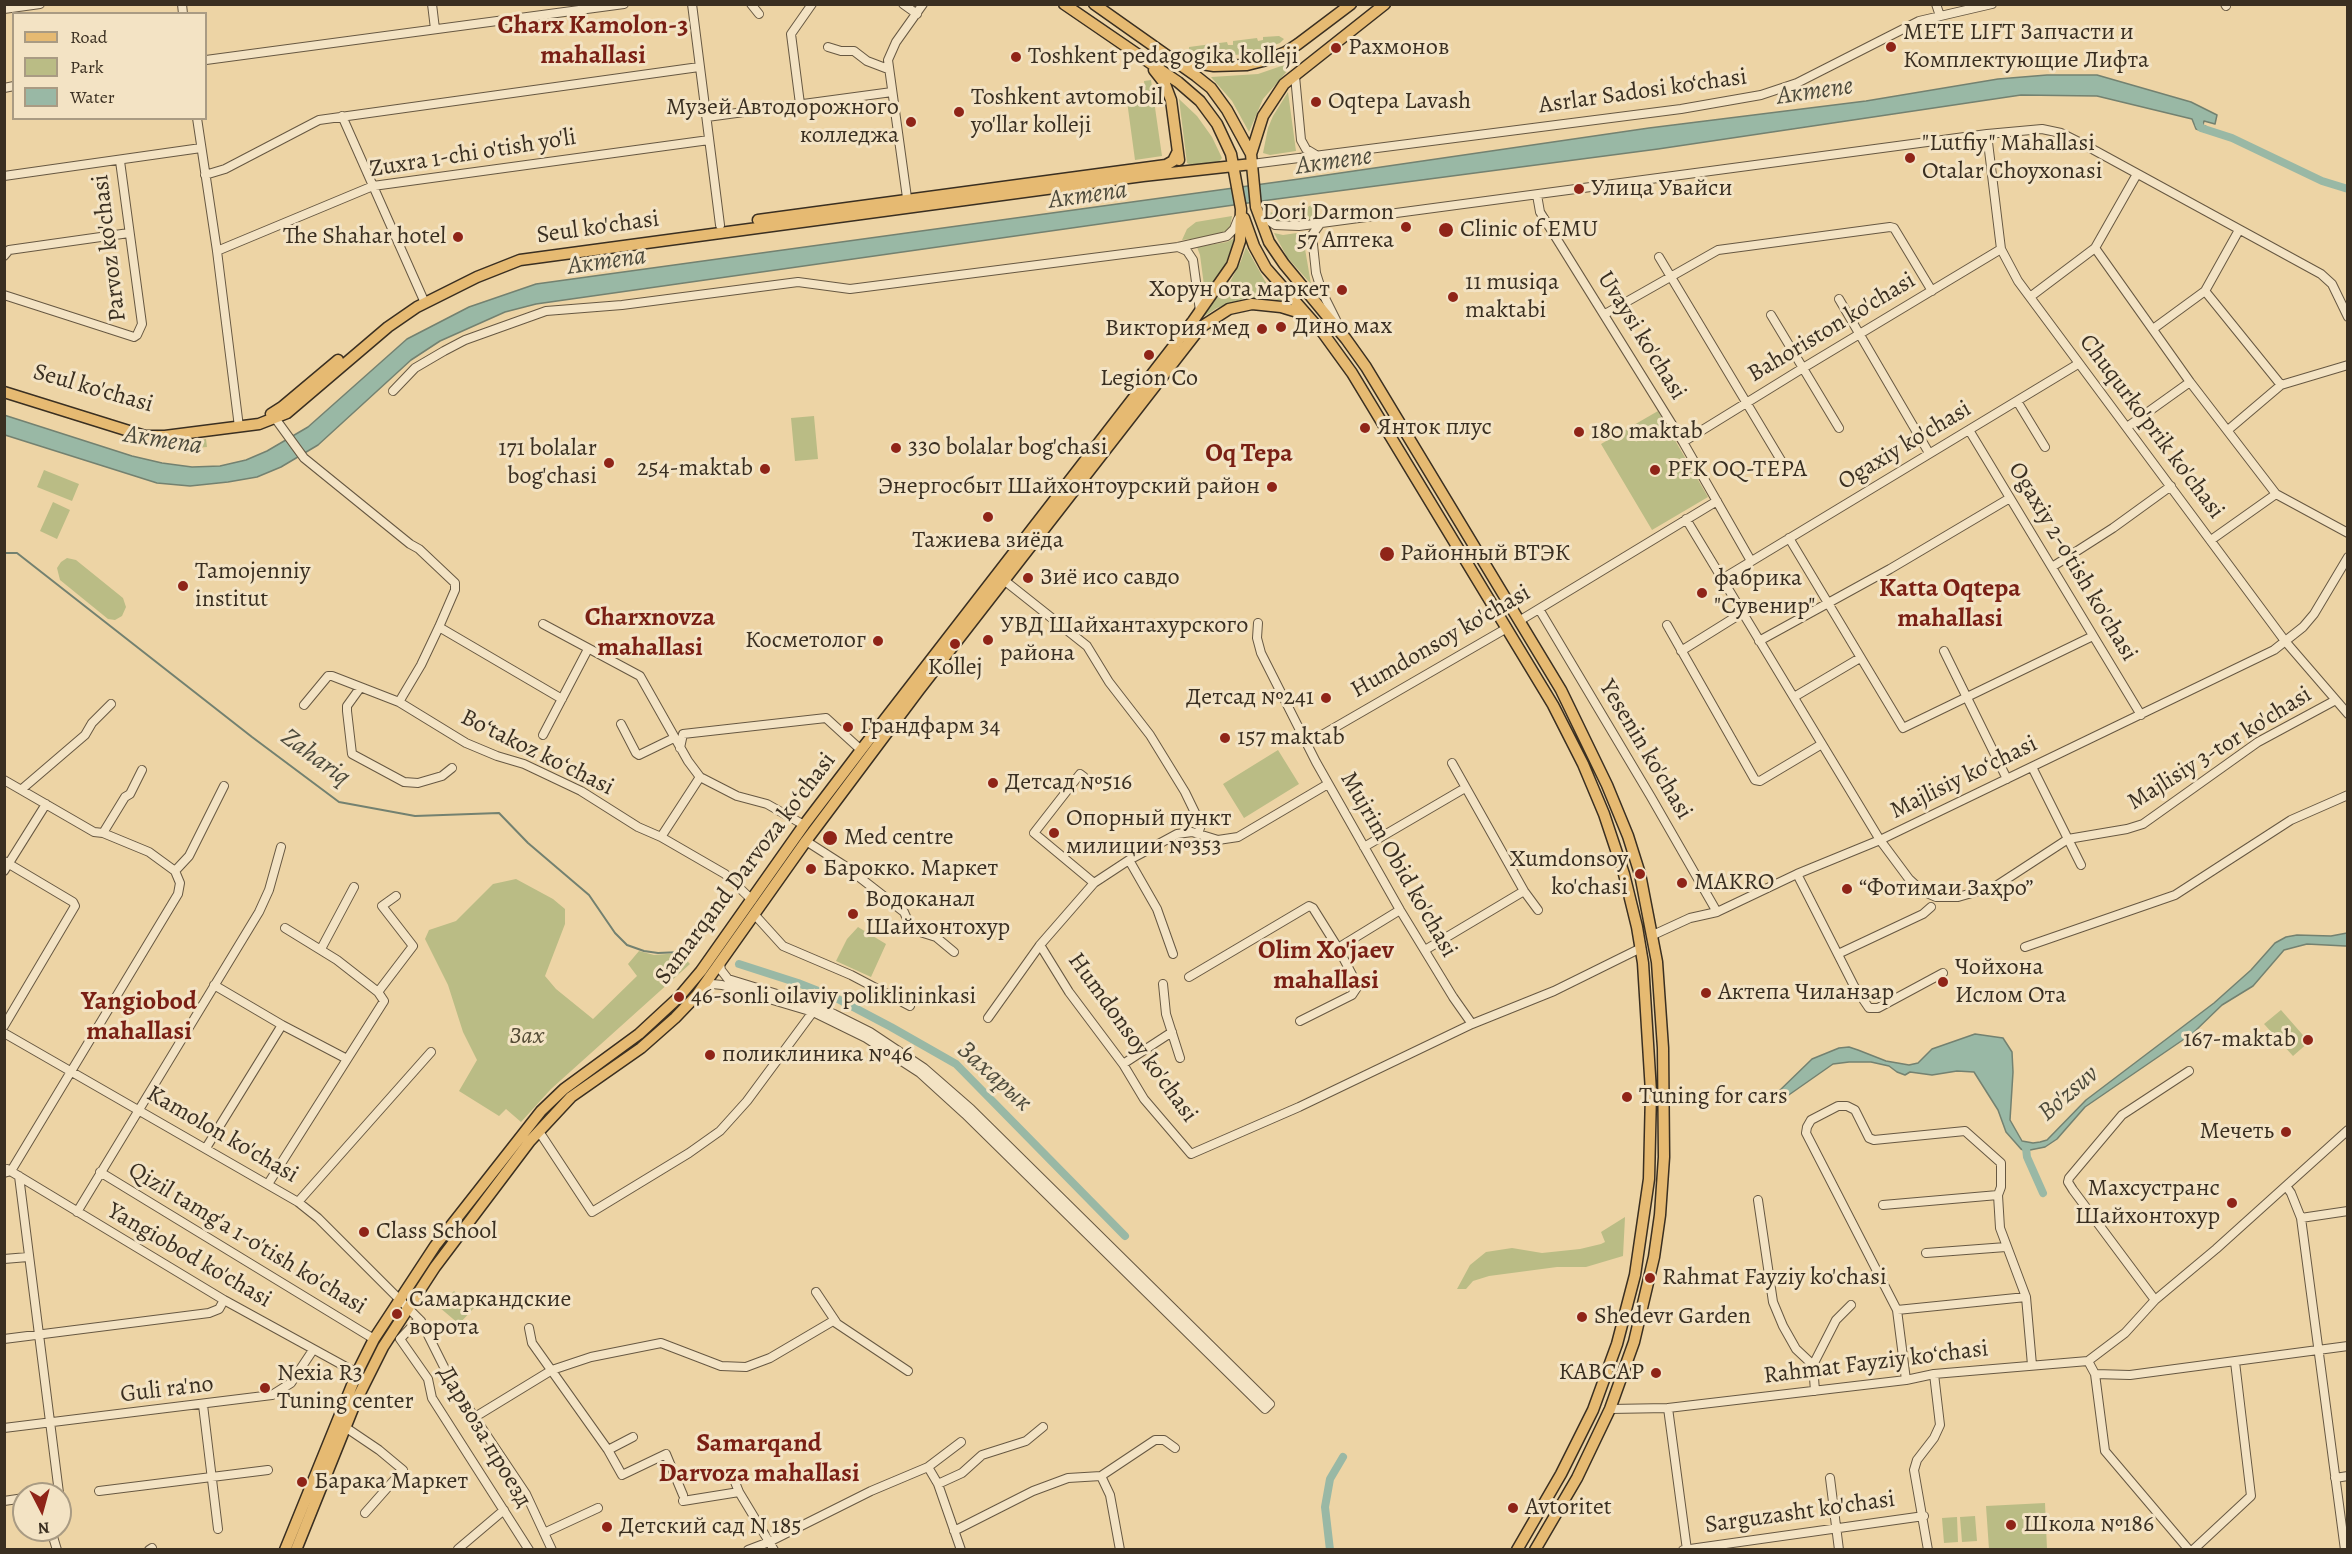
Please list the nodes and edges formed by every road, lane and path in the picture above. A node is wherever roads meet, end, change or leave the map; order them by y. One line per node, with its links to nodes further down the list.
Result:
1 (40, 4): 15 (street)
2 (432, 4): 19 (street)
3 (624, 4): 19 (street)
4 (692, 4): 24 (street)
5 (752, 4): 16 (street)
6 (812, 4): 28 (street)
7 (903, 4): 17 (street)
8 (923, 4): 17 (street)
9 (1064, 4): 23 (main road)
10 (1094, 4): 21 (main road)
11 (1351, 4): 21 (main road)
12 (1385, 4): 26 (main road)
13 (1936, 4): 18 (street)
14 (1992, 4): 18 (street, Asrlar Sadosi ko‘chasi)
15 (4, 9)
16 (759, 14)
17 (917, 14): 25 (street)
18 (1940, 16): 36 (street, Asrlar Sadosi ko‘chasi)
19 (435, 29): 22 (street)
20 (828, 47): 25 (street)
21 (1172, 58): 37 (main road)
22 (207, 60)
23 (1146, 60): 35 (main road); 39 (main road)
24 (699, 67): 29 (street); 30 (street)
25 (888, 69): 27 (street)
26 (1295, 76): 36 (street); 37 (main road)
27 (892, 92): 28 (street); 46 (street)
28 (800, 104): 30 (street)
29 (342, 116): 42 (street); 44 (street)
30 (707, 117): 33 (street)
31 (197, 120): 34 (street)
32 (1987, 134): 41 (street); 45 (street); 57 (street, Chuqurko'prik ko'chasi)
33 (709, 140): 44 (street, Zuxra 1-chi o'tish yo'li); 50 (street)
34 (201, 148): 38 (street); 42 (street)
35 (1177, 153): 40 (main road); 46 (main road)
36 (1319, 155): 37 (street, Asrlar Sadosi ko‘chasi)
37 (1251, 159): 39 (main road, Seul ko'chasi); 47 (main road)
38 (120, 161): 43 (street); 53 (street, Parvoz ko'chasi)
39 (1234, 166): 40 (main road, Seul ko'chasi); 48 (main road)
40 (1194, 171): 46 (main road, Seul ko'chasi)
41 (2138, 174): 52 (street); 56 (street)
42 (205, 175): 58 (street)
43 (4, 176)
44 (373, 186): 58 (street, Zuxra 1-chi o'tish yo'li); 67 (street)
45 (1537, 195): 49 (street); 69 (street, Uvaysi ko'chasi)
46 (908, 204): 50 (main road, Seul ko'chasi); 67 (main road, Seul ko'chasi)
47 (1256, 207): 51 (street); 75 (main road)
48 (1241, 209): 55 (street); 68 (main road, Samarqand Darvoza koʻchasi); 70 (main road)
49 (1320, 224): 51 (street); 54 (street)
50 (720, 225): 67 (main road, Seul ko'chasi)
51 (1303, 226): 54 (street)
52 (2239, 230): 63 (street); 72 (street)
53 (129, 232): 59 (street); 64 (street, Parvoz ko'chasi)
54 (1312, 238): 75 (street)
55 (1178, 247): 68 (street); 82 (street)
56 (2095, 248): 65 (street); 73 (street)
57 (2001, 249): 62 (street, Bahoriston ko'chasi); 65 (street, Chuqurko'prik ko'chasi)
58 (217, 251): 87 (street)
59 (4, 256)
60 (1659, 257): 61 (street)
61 (1670, 278): 62 (street); 69 (street); 85 (street)
62 (1932, 291): 74 (street, Bahoriston ko'chasi)
63 (2205, 291): 73 (street); 81 (street)
64 (4, 295)
65 (2030, 297): 76 (street, Chuqurko'prik ko'chasi)
66 (1839, 299): 74 (street)
67 (424, 300): 86 (main road, Seul ko'chasi)
68 (1200, 311): 111 (main road, Samarqand Darvoza koʻchasi)
69 (1605, 314): 92 (street, Uvaysi ko'chasi)
70 (1307, 315): 97 (main road); 111 (main road, Samarqand Darvoza koʻchasi)
71 (1771, 315): 78 (street)
72 (2348, 317)
73 (2153, 329): 79 (street)
74 (1859, 335): 78 (street, Bahoriston ko'chasi); 94 (street)
75 (1346, 339): 95 (main road)
76 (2078, 364): 84 (street, Ogaxiy ko'chasi); 89 (street, Chuqurko'prik ko'chasi)
77 (2348, 365): 81 (street)
78 (1803, 368): 85 (street, Bahoriston ko'chasi); 88 (street)
79 (2190, 382): 89 (street); 91 (street)
80 (4, 385): 87 (main road, Seul ko'chasi)
81 (2281, 385): 91 (street)
82 (393, 391)
83 (4, 392): 87 (main road, Seul ko'chasi)
84 (2018, 401): 90 (street, Ogaxiy ko'chasi); 93 (street)
85 (1744, 403): 92 (street, Bahoriston ko'chasi); 96 (street)
86 (276, 421): 87 (main road, Seul ko'chasi); 120 (street)
87 (239, 424)
88 (1839, 428)
89 (2127, 428): 98 (street, Chuqurko'prik ko'chasi)
90 (1969, 430): 94 (street, Ogaxiy ko'chasi); 100 (street, Ogaxiy 2-o'tish ko'chasi)
91 (2228, 430): 99 (street)
92 (1683, 442): 101 (street, Uvaysi ko'chasi)
93 (2045, 447)
94 (1929, 453): 106 (street, Ogaxiy ko'chasi)
95 (1424, 462): 97 (main road); 102 (main road)
96 (1782, 462)
97 (1412, 470): 103 (main road)
98 (2171, 486): 107 (street, Chuqurko'prik ko'chasi); 110 (street)
99 (2276, 494): 105 (street); 107 (street)
100 (2010, 498): 110 (street, Ogaxiy 2-o'tish ko'chasi); 113 (street)
101 (1717, 501): 104 (street, Humdonsoy ko'chasi); 109 (street, Uvaysi ko'chasi)
102 (1453, 510): 103 (main road); 116 (main road)
103 (1440, 518): 121 (main road)
104 (1686, 519): 112 (street); 114 (street, Humdonsoy ko'chasi)
105 (2348, 533)
106 (1789, 538): 109 (street, Ogaxiy ko'chasi); 113 (street)
107 (2211, 540): 124 (street, Chuqurko'prik ko'chasi)
108 (2348, 557): 124 (street, Majlisiy koʻchasi)
109 (1751, 561): 112 (street, Ogaxiy ko'chasi)
110 (2052, 567): 122 (street, Ogaxiy 2-o'tish ko'chasi)
111 (1000, 578): 147 (main road, Samarqand Darvoza koʻchasi); 164 (street); 168 (main road, Samarqand Darvoza koʻchasi)
112 (1722, 579): 115 (street)
113 (1827, 602): 123 (street); 128 (street)
114 (1539, 609): 116 (street, Humdonsoy ko'chasi); 186 (street, Yesenin ko'chasi)
115 (1742, 613): 123 (street); 126 (street)
116 (1519, 621): 121 (main road, Humdonsoy ko'chasi); 140 (main road)
117 (1258, 623): 144 (street, Mujrim Obid ko'chasi)
118 (543, 624): 125 (street)
119 (1668, 626): 126 (street)
120 (439, 627): 132 (street); 134 (street)
121 (1507, 628): 142 (main road); 144 (street, Humdonsoy ko'chasi)
122 (2093, 636): 131 (street); 138 (street, Ogaxiy 2-o'tish ko'chasi)
123 (1759, 640): 130 (street)
124 (2285, 641): 133 (street, Chuqurko'prik ko'chasi); 138 (street, Majlisiy koʻchasi)
125 (588, 649): 132 (street); 143 (street)
126 (1681, 651): 145 (street)
127 (1944, 651): 131 (street)
128 (1860, 658): 130 (street); 131 (street)
129 (360, 688): 134 (street, Boʻtakoz koʻchasi); 136 (street, Boʻtakoz koʻchasi); 150 (street)
130 (1794, 697): 145 (street)
131 (1967, 698): 154 (street)
132 (562, 699): 141 (street)
133 (2334, 701): 137 (street, Chuqurko'prik ko'chasi); 166 (street, Majlisiy 3-tor ko'chasi)
134 (399, 702): 165 (street, Boʻtakoz koʻchasi)
135 (111, 704): 159 (street)
136 (304, 705)
137 (2348, 714)
138 (2141, 715): 149 (street, Majlisiy koʻchasi)
139 (621, 724): 143 (street)
140 (1581, 728): 142 (main road); 169 (main road)
141 (543, 735)
142 (1569, 735): 172 (main road)
143 (674, 738): 146 (street)
144 (1308, 743): 156 (street, Mujrim Obid ko'chasi)
145 (1822, 744): 167 (street)
146 (680, 749): 147 (street); 152 (street)
147 (861, 750): 162 (main road, Samarqand Darvoza koʻchasi)
148 (1452, 763): 158 (street)
149 (2032, 767): 154 (street, Majlisiy koʻchasi); 166 (street)
150 (452, 768)
151 (142, 770): 163 (street)
152 (700, 777): 162 (street); 165 (street)
153 (1084, 777): 178 (street)
154 (2007, 779): 167 (street, Majlisiy koʻchasi)
155 (4, 780): 159 (street)
156 (1328, 784): 164 (street, Humdonsoy ko'chasi); 171 (street, Mujrim Obid ko'chasi)
157 (224, 786): 176 (street)
158 (1465, 788): 171 (street); 180 (street)
159 (22, 789): 161 (street)
160 (2348, 795): 191 (street)
161 (46, 804): 163 (street); 174 (street)
162 (804, 825): 182 (main road, Samarqand Darvoza koʻchasi)
163 (103, 833): 176 (street)
164 (1198, 834): 173 (street, Humdonsoy ko'chasi)
165 (661, 837): 182 (street, Boʻtakoz koʻchasi)
166 (2068, 838): 167 (street, Majlisiy 3-tor ko'chasi); 175 (street)
167 (1880, 840): 177 (street, Majlisiy koʻchasi)
168 (806, 841): 187 (main road, Samarqand Darvoza koʻchasi); 196 (street)
169 (1630, 842): 172 (main road); 189 (main road)
170 (281, 847): 205 (street)
171 (1364, 847): 184 (street, Mujrim Obid ko'chasi)
172 (1616, 847): 193 (main road)
173 (1129, 860): 178 (street, Humdonsoy ko'chasi); 197 (street)
174 (6, 865): 214 (street)
175 (2080, 865)
176 (175, 871): 221 (street)
177 (1797, 874): 186 (street, Majlisiy koʻchasi); 198 (street)
178 (1094, 883): 190 (street, Humdonsoy ko'chasi)
179 (354, 887): 194 (street)
180 (1524, 891): 185 (street); 195 (street)
181 (396, 896): 207 (street)
182 (752, 900): 199 (main road, Samarqand Darvoza koʻchasi)
183 (1931, 907): 198 (street)
184 (1400, 910): 192 (street); 195 (street, Mujrim Obid ko'chasi)
185 (1538, 910)
186 (1717, 912): 189 (street, Majlisiy koʻchasi)
187 (754, 914): 199 (main road, Samarqand Darvoza koʻchasi); 208 (street)
188 (285, 927): 194 (street)
189 (1653, 935): 223 (main road)
190 (1040, 945): 210 (street, Humdonsoy ko'chasi); 220 (street, Humdonsoy ko'chasi)
191 (2025, 947)
192 (1338, 948): 202 (street); 211 (street)
193 (1641, 948): 212 (street); 224 (main road)
194 (321, 949): 207 (street)
195 (1425, 950): 212 (street, Mujrim Obid ko'chasi)
196 (954, 952)
197 (1173, 954)
198 (1838, 954): 201 (street)
199 (721, 957): 200 (main road, Samarqand Darvoza koʻchasi); 203 (street)
200 (707, 970): 203 (street); 206 (main road, Samarqand Darvoza koʻchasi); 250 (main road, Samarqand Darvoza koʻchasi)
201 (1942, 973)
202 (1189, 977)
203 (725, 982): 206 (street); 209 (street)
204 (1163, 984): 215 (street)
205 (214, 985): 213 (street); 225 (street)
206 (703, 986): 250 (main road, Samarqand Darvoza koʻchasi)
207 (378, 992): 219 (street)
208 (910, 1006)
209 (814, 1009): 209 (street); 227 (street)
210 (988, 1018)
211 (1300, 1021)
212 (1472, 1024): 220 (street, Humdonsoy ko'chasi)
213 (282, 1025): 219 (street); 228 (street)
214 (4, 1026)
215 (1172, 1032): 218 (street); 220 (street)
216 (4, 1033): 221 (street, Kamolon ko'chasi)
217 (431, 1052): 235 (street)
218 (1180, 1058)
219 (347, 1059): 231 (street)
220 (1123, 1064)
221 (71, 1070): 225 (street, Kamolon ko'chasi); 229 (street)
222 (2189, 1071): 249 (street)
223 (1665, 1091): 224 (main road); 244 (main road)
224 (1651, 1092): 242 (main road)
225 (138, 1109): 228 (street, Kamolon ko'chasi); 230 (street)
226 (2348, 1130): 232 (street)
227 (542, 1136)
228 (206, 1149): 231 (street, Kamolon ko'chasi)
229 (10, 1172): 238 (street, Yangiobod ko'chasi); 243 (street)
230 (100, 1172): 238 (street); 257 (street, Qizil tamg'a 1-o'tish ko'chasi)
231 (268, 1184): 235 (street, Kamolon ko'chasi)
232 (2286, 1186): 239 (street); 249 (street)
233 (1998, 1195): 236 (street); 240 (street); 252 (street)
234 (1758, 1200): 264 (street)
235 (298, 1202): 250 (street, Kamolon ko'chasi)
236 (1882, 1205)
237 (2348, 1211): 239 (street)
238 (77, 1212): 248 (street, Yangiobod ko'chasi)
239 (2301, 1218): 261 (street)
240 (2006, 1247): 241 (street); 247 (street)
241 (1926, 1253)
242 (1638, 1255): 244 (main road); 316 (main road)
243 (28, 1257): 245 (street); 256 (street)
244 (1654, 1257): 275 (main road)
245 (4, 1259)
246 (816, 1292): 254 (street)
247 (2026, 1297): 252 (street); 265 (street)
248 (224, 1300): 256 (street); 260 (street, Yangiobod ko'chasi)
249 (2155, 1300): 262 (street)
250 (404, 1303): 253 (street, Kamolon ko'chasi); 257 (main road, Samarqand Darvoza koʻchasi); 278 (main road, Samarqand Darvoza koʻchasi)
251 (1851, 1305): 264 (street)
252 (1897, 1310): 271 (street)
253 (419, 1319): 276 (street, Kamolon ko'chasi); 298 (street, Дарвоза проезд)
254 (836, 1322): 266 (street); 267 (street)
255 (529, 1328): 266 (street)
256 (39, 1336): 258 (street); 277 (street)
257 (374, 1339): 268 (main road, Samarqand Darvoza koʻchasi)
258 (4, 1340)
259 (2348, 1346): 261 (street)
260 (313, 1350): 268 (street, Yangiobod ko'chasi); 273 (street, Guli ra'no)
261 (2318, 1350): 263 (street); 292 (street)
262 (2088, 1361): 265 (street, Rahmat Fayziy koʻchasi); 270 (street)
263 (2235, 1362): 270 (street); 320 (street)
264 (1813, 1365): 272 (street)
265 (2032, 1365): 269 (street, Rahmat Fayziy koʻchasi)
266 (552, 1370): 276 (street); 284 (street)
267 (908, 1371)
268 (357, 1373): 309 (main road, Samarqand Darvoza koʻchasi)
269 (1934, 1374): 271 (street, Rahmat Fayziy koʻchasi); 300 (street)
270 (2096, 1374): 320 (street)
271 (1906, 1380): 272 (street, Rahmat Fayziy koʻchasi)
272 (1815, 1391): 274 (street, Rahmat Fayziy koʻchasi)
273 (204, 1405): 277 (street, Guli ra'no); 290 (street)
274 (1668, 1408): 275 (street, Rahmat Fayziy koʻchasi); 308 (street)
275 (1610, 1409): 317 (main road)
276 (474, 1417): 304 (street, Kamolon ko'chasi)
277 (51, 1423): 280 (street, Guli ra'no); 293 (street)
278 (345, 1427): 299 (street); 310 (main road, Samarqand Darvoza koʻchasi)
279 (1043, 1427): 294 (street)
280 (4, 1428)
281 (633, 1437): 284 (street)
282 (961, 1442): 285 (street)
283 (1175, 1448): 288 (street)
284 (608, 1450): 296 (street)
285 (928, 1467): 294 (street); 305 (street)
286 (267, 1470): 290 (street)
287 (731, 1472): 296 (street)
288 (1101, 1476): 303 (street); 315 (street)
289 (2348, 1476): 292 (street)
290 (213, 1478): 295 (street); 302 (street)
291 (1830, 1478): 301 (street)
292 (2335, 1478): 306 (street)
293 (54, 1482)
294 (938, 1484): 303 (street)
295 (99, 1491)
296 (739, 1492): 305 (street)
297 (598, 1508): 304 (street)
298 (504, 1510): 307 (street); 311 (street, Дарвоза проезд)
299 (365, 1513)
300 (1923, 1516): 301 (street, Sarguzasht ko'chasi); 319 (street)
301 (1836, 1528): 308 (street, Sarguzasht ko'chasi); 318 (street)
302 (218, 1529)
303 (954, 1531): 314 (street)
304 (544, 1533): 312 (street, Kamolon ko'chasi)
305 (771, 1546): 313 (street)
306 (2346, 1547)
307 (458, 1549)
308 (1686, 1549)
309 (285, 1550)
310 (296, 1550)
311 (529, 1550)
312 (552, 1550)
313 (748, 1550)
314 (961, 1550)
315 (1120, 1550)
316 (1517, 1550)
317 (1535, 1550)
318 (1839, 1550)
319 (1928, 1550)
320 (2191, 1550)

